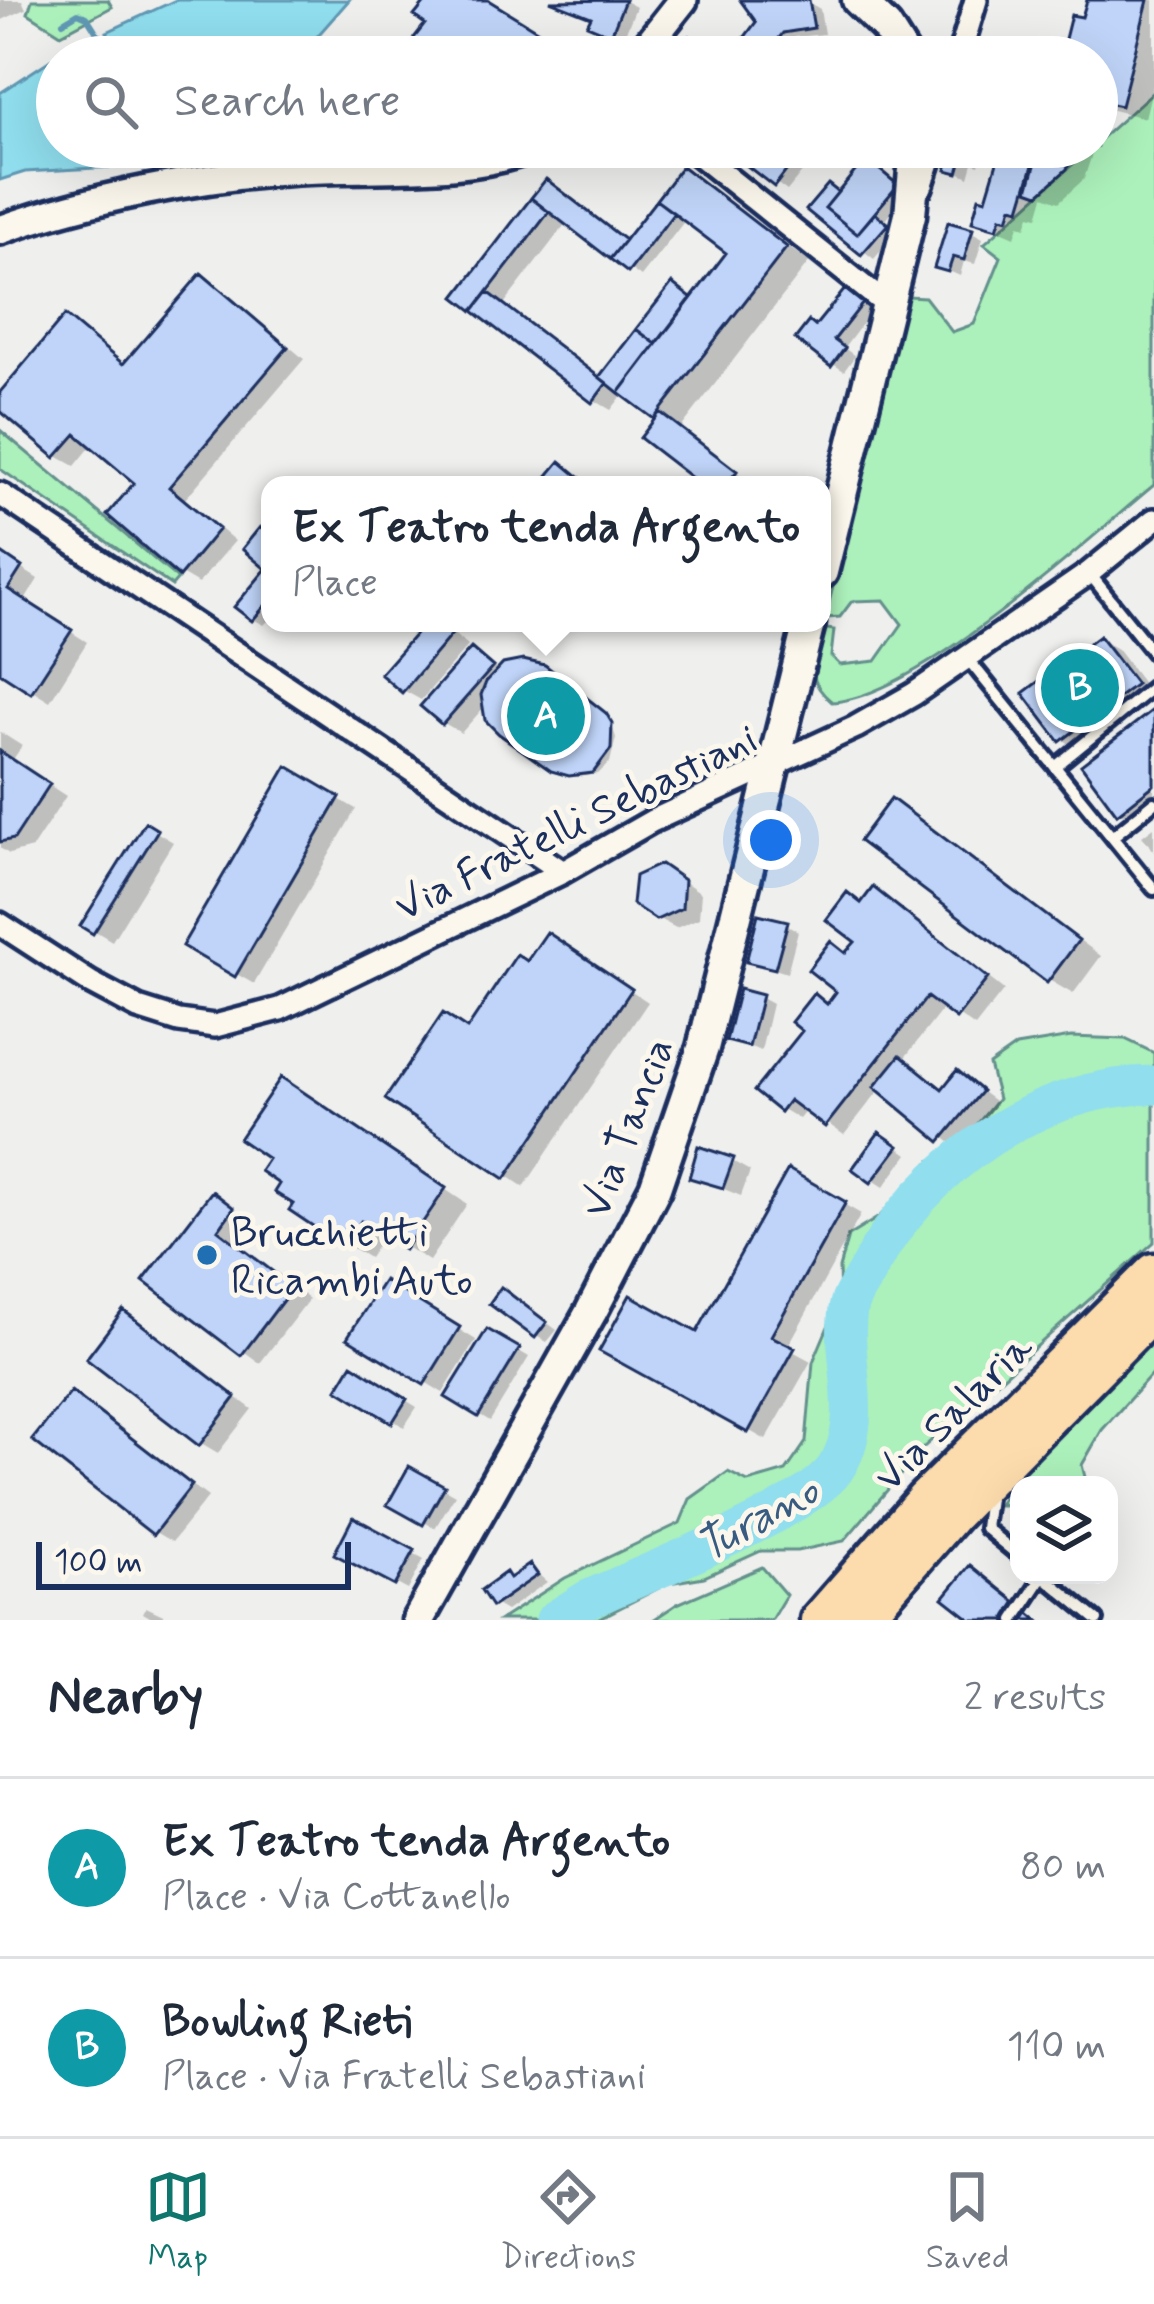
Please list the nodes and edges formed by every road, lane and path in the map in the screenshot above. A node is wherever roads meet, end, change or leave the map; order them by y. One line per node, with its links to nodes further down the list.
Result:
1 (656, 0): 5 (street)
2 (683, 0): 6 (street)
3 (858, 0): 7 (main road)
4 (976, 0): 8 (street)
5 (648, 36)
6 (655, 36)
7 (892, 36)
8 (965, 36)
9 (338, 168): 14 (street)
10 (714, 168): 15 (street)
11 (914, 168): 13 (main road)
12 (927, 168): 13 (street)
13 (910, 215): 15 (main road)
14 (0, 230)
15 (888, 306): 18 (main road)
16 (0, 494): 28 (street)
17 (1154, 520): 19 (street, Via Fratelli Sebastiani)
18 (831, 536)
19 (1089, 573): 21 (lane); 22 (street, Via Fratelli Sebastiani)
20 (807, 632): 24 (main road, Via Tancia)
21 (1154, 654)
22 (967, 658): 24 (street, Via Fratelli Sebastiani); 25 (lane)
23 (1154, 686): 25 (lane)
24 (774, 765): 28 (street, Via Fratelli Sebastiani); 37 (main road, Via Tancia)
25 (1055, 767): 27 (lane)
26 (1154, 803): 27 (lane)
27 (1112, 837): 29 (lane)
28 (563, 872): 30 (street, Via Fratelli Sebastiani)
29 (1154, 889)
30 (0, 924)
31 (1154, 1272): 38 (highway, Via Salaria)
32 (1154, 1311): 33 (highway, Via Salaria)
33 (1067, 1398): 34 (lane); 39 (highway, Via Salaria)
34 (1010, 1549)
35 (1038, 1584): 40 (lane)
36 (1053, 1584): 41 (lane)
37 (418, 1620)
38 (819, 1620)
39 (861, 1620)
40 (1014, 1620)
41 (1096, 1620)

